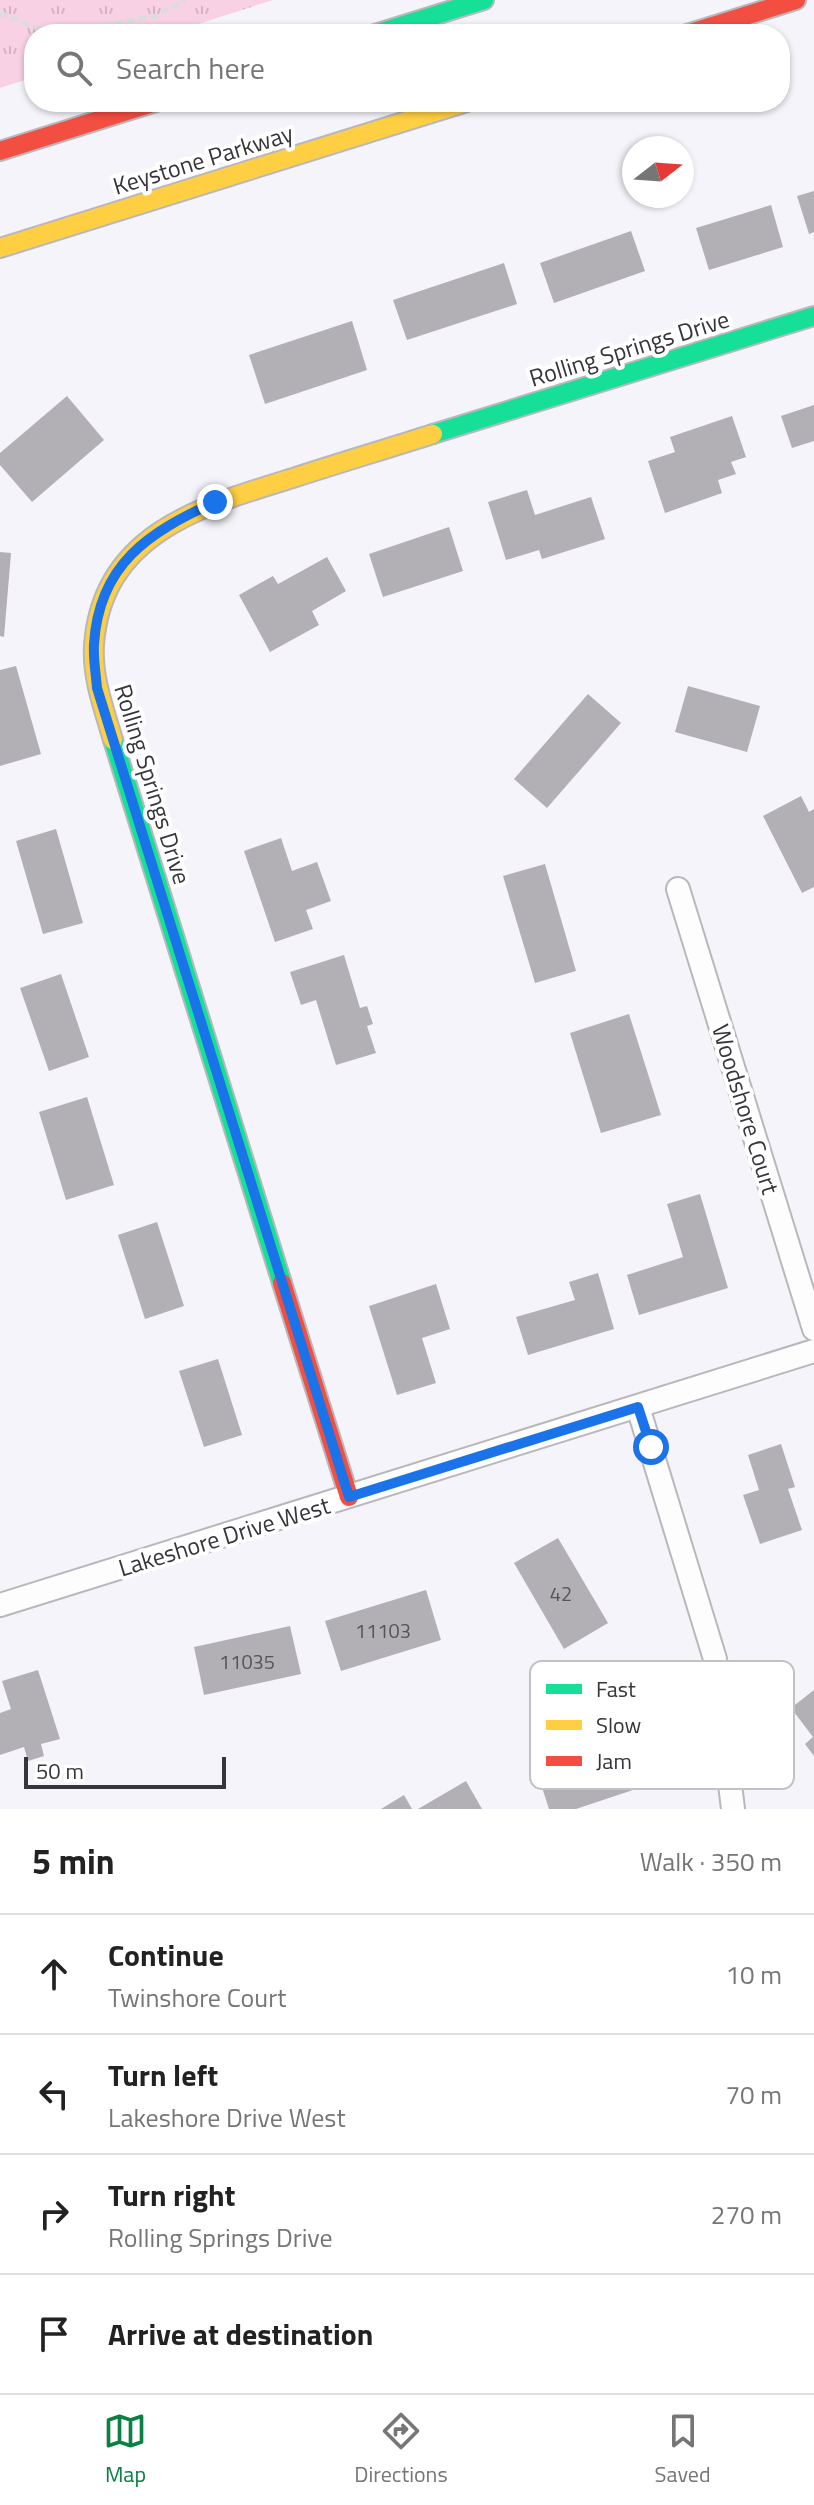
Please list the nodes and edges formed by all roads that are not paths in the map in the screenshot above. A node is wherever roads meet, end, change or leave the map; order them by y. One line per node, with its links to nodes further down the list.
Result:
1 (484, 0): 3 (main road)
2 (796, 0): 4 (main road)
3 (407, 24)
4 (719, 24)
5 (124, 112): 7 (main road)
6 (435, 112): 8 (main road, Keystone Parkway)
7 (0, 151)
8 (0, 248)
9 (814, 316): 14 (main road, Rolling Springs Drive)
10 (678, 889): 11 (street, Woodshore Court)
11 (814, 1329)
12 (814, 1351): 13 (street, Lakeshore Drive West)
13 (638, 1407): 14 (street, Lakeshore Drive West); 16 (street)
14 (349, 1497): 15 (street, Lakeshore Drive West)
15 (0, 1605)
16 (715, 1661)
17 (731, 1789): 18 (street)
18 (733, 1809)

